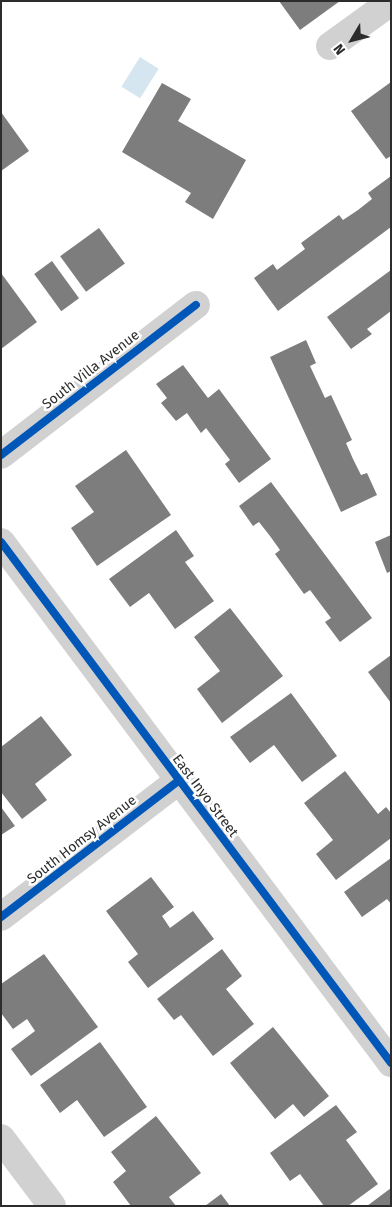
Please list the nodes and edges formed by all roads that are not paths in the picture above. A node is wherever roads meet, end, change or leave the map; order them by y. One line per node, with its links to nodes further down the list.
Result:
1 (391, 2): 2 (street)
2 (330, 46)
3 (196, 305): 4 (street, South Villa Avenue)
4 (1, 455)
5 (1, 542): 6 (street, East Inyo Street)
6 (178, 782): 7 (street, South Homsy Avenue); 8 (street, East Inyo Street)
7 (1, 917)
8 (391, 1064)
9 (1, 1138): 10 (street)
10 (52, 1206)

